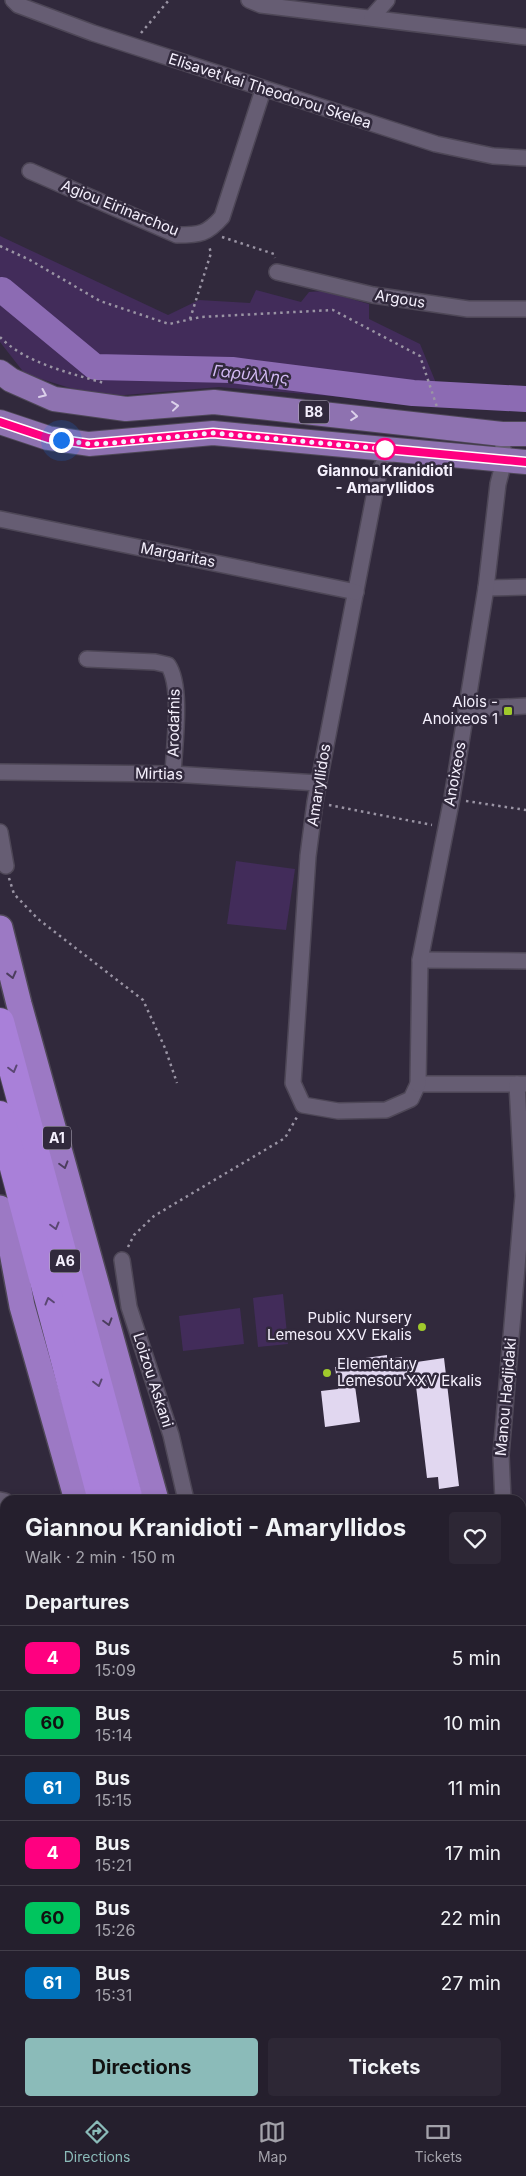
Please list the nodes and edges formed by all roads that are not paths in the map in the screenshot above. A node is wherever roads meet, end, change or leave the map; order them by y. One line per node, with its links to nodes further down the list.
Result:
1 (249, 0): 5 (street)
2 (387, 0): 5 (street)
3 (16, 2): 4 (street, Elisavet kai Theodorou Skelea); 8 (street, Elisavet kai Theodorou Skelea)
4 (0, 4)
5 (372, 17): 7 (street)
6 (526, 23): 7 (street)
7 (521, 36)
8 (263, 90): 9 (street, Elisavet kai Theodorou Skelea); 10 (street, Agiou Eirinarchou)
9 (526, 158)
10 (30, 171)
11 (277, 272): 12 (street, Argous)
12 (526, 309)
13 (0, 372): 15 (main road, B8, one-way to 15)
14 (0, 422): 17 (main road, B8)
15 (502, 434): 16 (main road, B8); 18 (street, Anoixeos)
16 (526, 434)
17 (386, 458): 18 (main road, B8); 22 (street, Amaryllidos)
18 (515, 462): 21 (street, Anoixeos)
19 (0, 519): 22 (street, Margaritas)
20 (526, 587): 21 (street)
21 (486, 588): 25 (street, Anoixeos)
22 (356, 592): 28 (street, Amaryllidos)
23 (87, 659): 27 (street, Arodafnis)
24 (526, 706): 25 (street)
25 (466, 709): 32 (street, Anoixeos)
26 (0, 772): 27 (street, Mirtias)
27 (172, 774): 28 (street, Mirtias)
28 (318, 783): 35 (street, Amaryllidos)
29 (0, 832): 30 (street)
30 (6, 866)
31 (0, 928): 41 (highway, A1, one-way to 41)
32 (420, 960): 33 (street); 35 (street, Anoixeos)
33 (526, 961)
34 (0, 1022): 45 (highway, A6, one-way to 45)
35 (418, 1084): 36 (street)
36 (522, 1084): 49 (street, Manou Hadjidaki)
37 (0, 1115): 44 (highway, A6, one-way to 37)
38 (0, 1208): 40 (highway)
39 (122, 1260): 48 (street, Loizou Askani)
40 (22, 1306): 42 (highway); 43 (highway)
41 (116, 1349): 46 (highway); 47 (highway)
42 (76, 1495)
43 (88, 1495)
44 (101, 1495)
45 (128, 1495)
46 (139, 1495)
47 (155, 1495)
48 (185, 1495)
49 (503, 1495)

